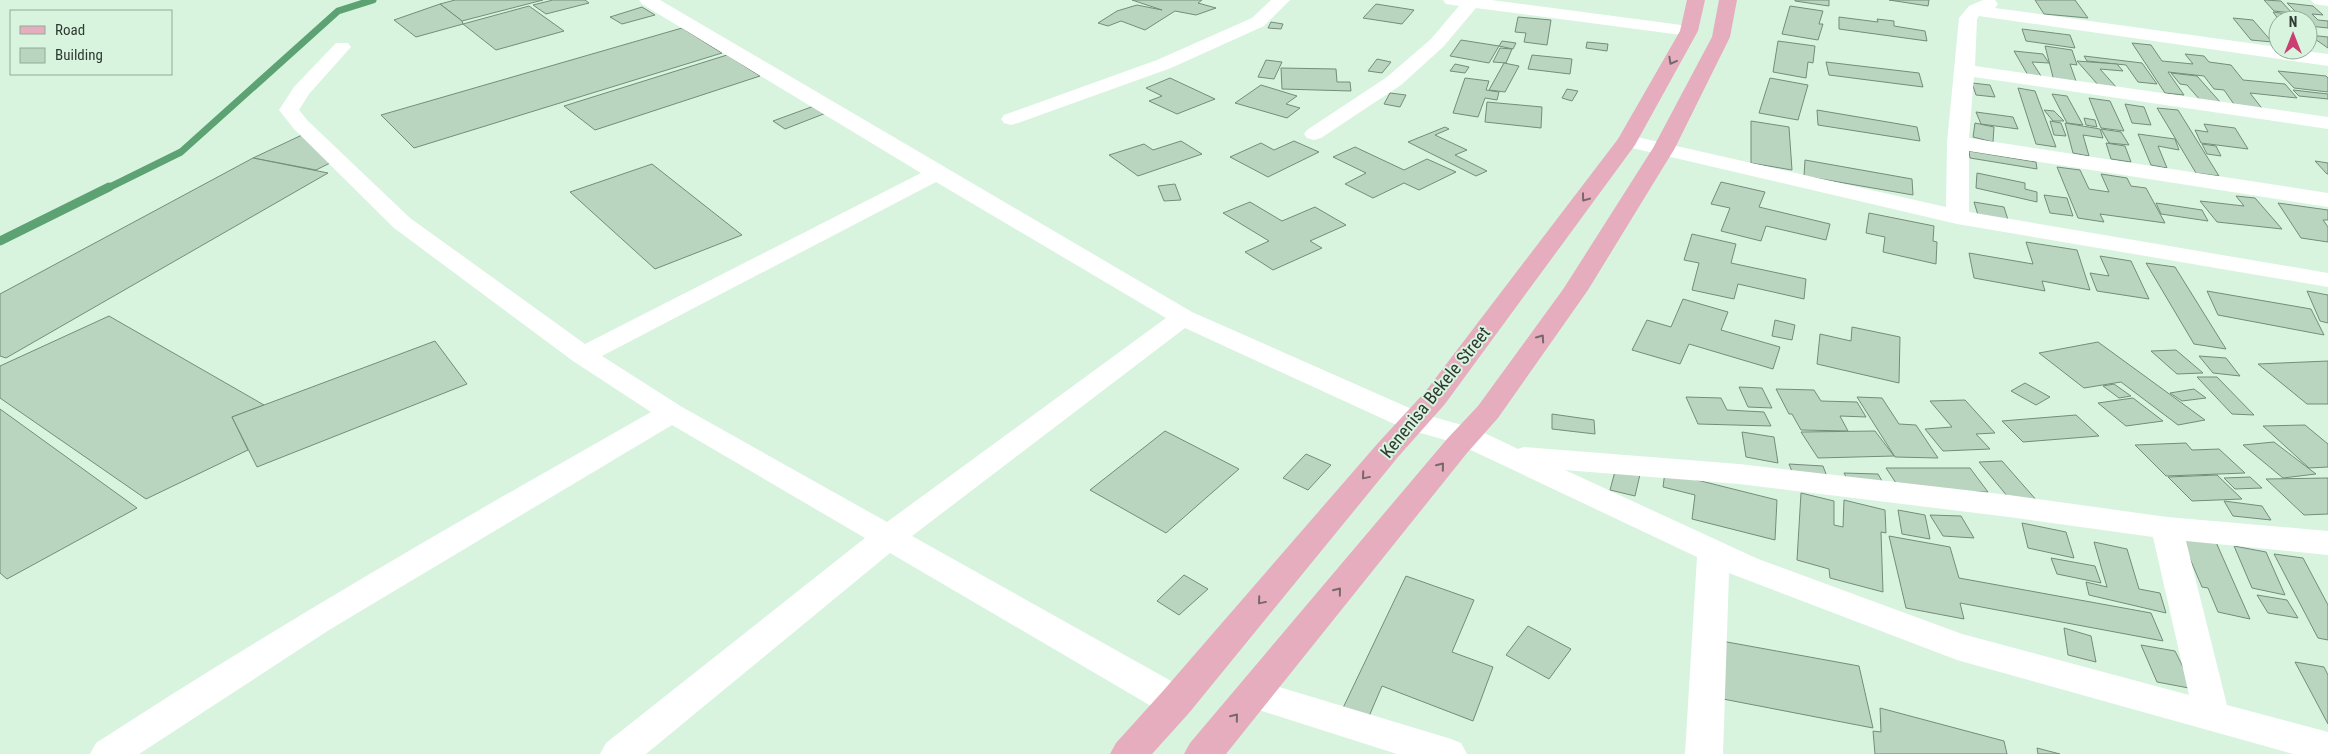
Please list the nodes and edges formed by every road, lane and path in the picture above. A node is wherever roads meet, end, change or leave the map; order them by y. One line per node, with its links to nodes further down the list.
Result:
1 (648, 0): 21 (street)
2 (1281, 0): 15 (street)
3 (1452, 0): 9 (street)
4 (1696, 0): 11 (main road, Kenenisa Bekele Street)
5 (1728, 0): 20 (main road)
6 (1997, 0): 10 (street)
7 (2320, 0): 8 (street)
8 (2328, 1)
9 (1471, 3): 11 (street); 17 (street)
10 (1975, 10): 13 (street); 14 (street)
11 (1689, 31): 18 (main road, Kenenisa Bekele Street, one-way to 18)
12 (342, 47): 26 (street)
13 (2328, 60)
14 (1965, 70): 16 (street); 19 (street)
15 (1011, 119)
16 (2328, 123)
17 (1314, 134)
18 (1628, 141): 20 (street); 28 (main road, Kenenisa Bekele Street, one-way to 28)
19 (1958, 143): 22 (street); 23 (street)
20 (1664, 148): 23 (street); 29 (main road, one-way to 20)
21 (937, 173): 25 (street); 26 (street)
22 (2328, 200)
23 (1957, 217): 24 (street)
24 (2328, 280)
25 (1183, 317): 28 (street); 32 (street)
26 (583, 355): 27 (street)
27 (672, 413): 32 (street); 39 (street)
28 (1413, 421): 29 (street); 36 (main road, Kenenisa Bekele Street, one-way to 36)
29 (1466, 436): 30 (street); 35 (main road, one-way to 29)
30 (1505, 455): 31 (street); 34 (street)
31 (2167, 528): 33 (street); 37 (street)
32 (890, 536): 36 (street); 40 (street)
33 (2328, 543)
34 (1713, 552): 37 (street); 44 (street)
35 (1253, 694): 42 (main road, one-way to 35); 43 (street)
36 (1176, 702): 41 (main road, Kenenisa Bekele Street)
37 (2212, 716): 38 (street)
38 (2328, 748)
39 (109, 754)
40 (619, 754)
41 (1129, 754)
42 (1203, 754)
43 (1448, 754)
44 (1704, 754)

